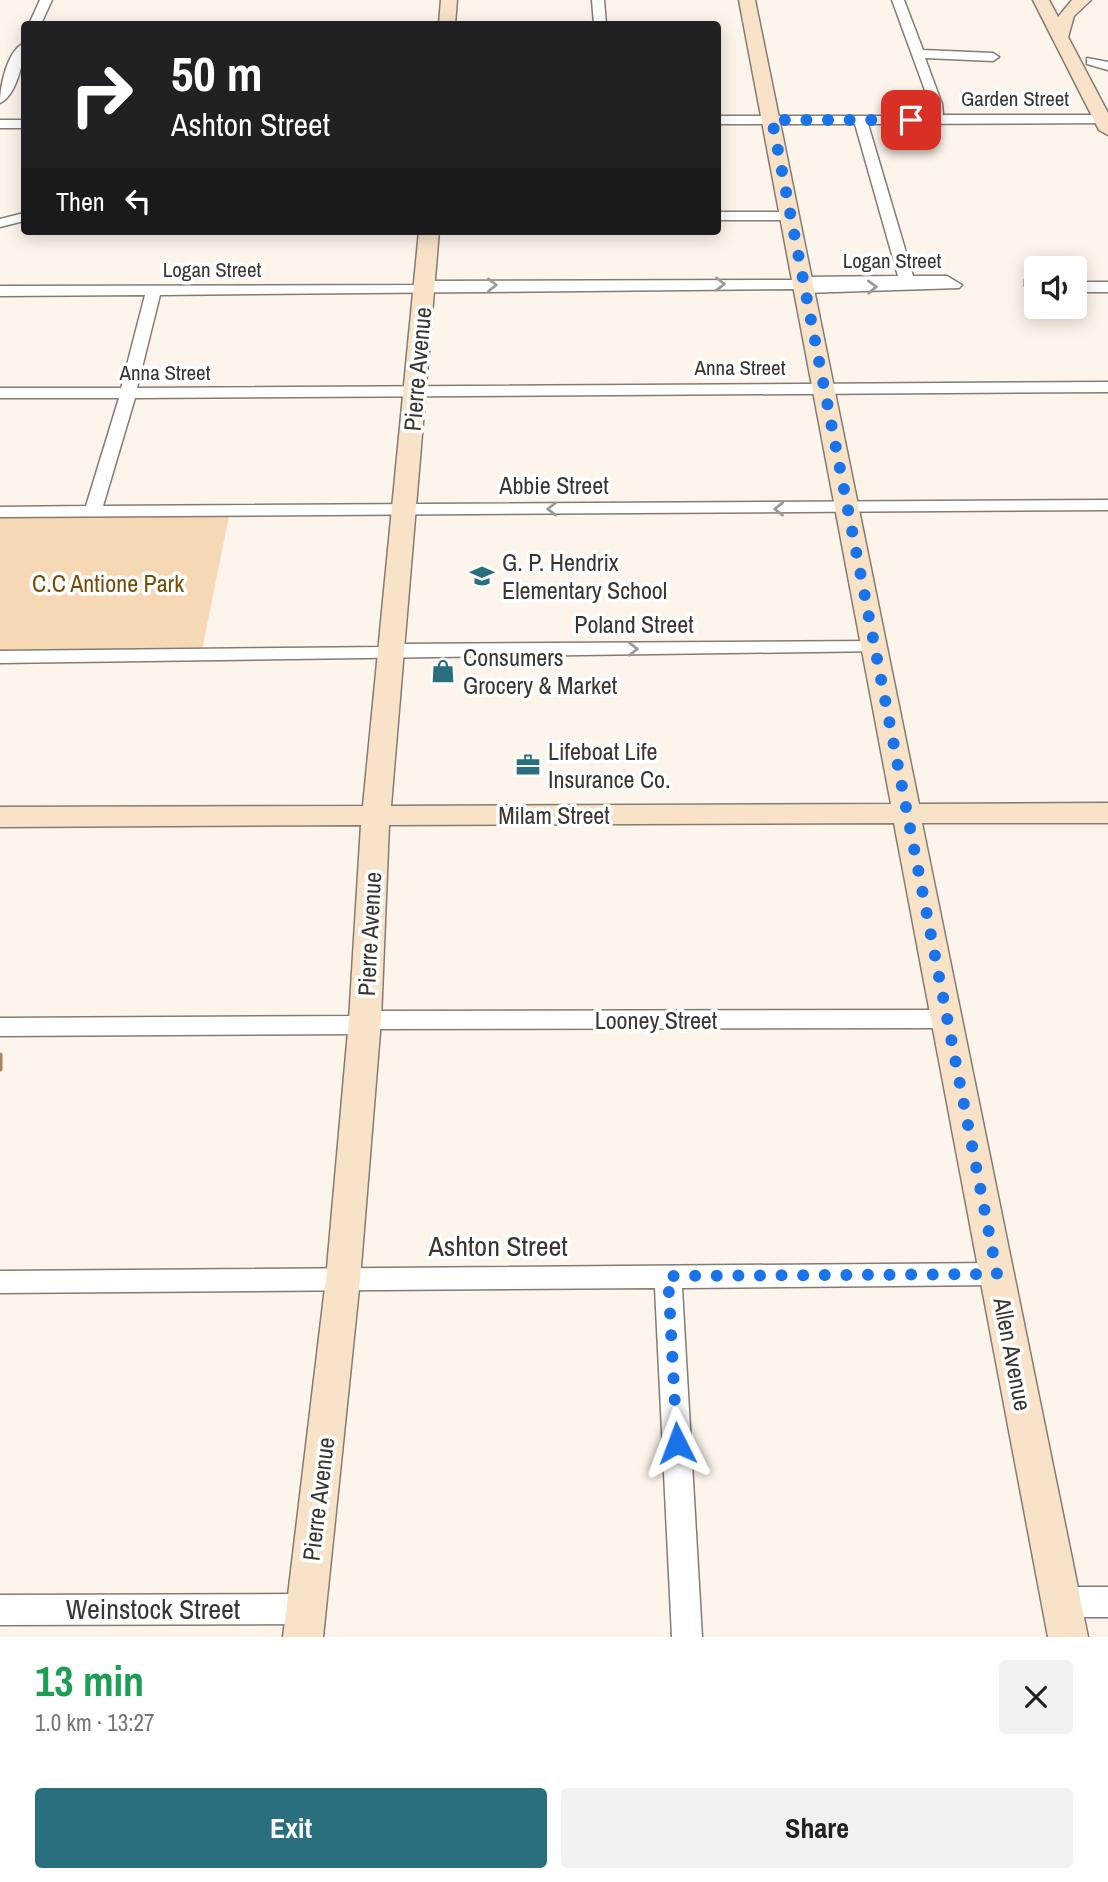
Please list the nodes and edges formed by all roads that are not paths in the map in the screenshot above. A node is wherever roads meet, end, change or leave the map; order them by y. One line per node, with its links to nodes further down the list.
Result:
1 (46, 0): 8 (street)
2 (449, 0): 9 (main road)
3 (598, 0): 10 (street)
4 (747, 0): 21 (main road, Allen Avenue)
5 (898, 0): 13 (street)
6 (1041, 0): 11 (main road)
7 (1083, 0): 11 (main road)
8 (36, 21)
9 (447, 21)
10 (600, 21)
11 (1060, 38): 24 (main road)
12 (21, 53): 16 (street)
13 (920, 54): 15 (street); 23 (street)
14 (21, 56): 19 (street)
15 (993, 57)
16 (0, 61)
17 (1091, 61): 18 (street)
18 (1108, 66)
19 (0, 99)
20 (721, 120): 21 (street, Garden Street)
21 (772, 120): 22 (street, Garden Street); 28 (main road, Allen Avenue)
22 (860, 120): 23 (street, Garden Street); 32 (street)
23 (936, 120): 24 (street, Garden Street)
24 (1106, 123)
25 (0, 124): 26 (street)
26 (21, 124)
27 (721, 216): 28 (street)
28 (790, 216): 35 (main road, Allen Avenue)
29 (21, 217): 30 (street)
30 (0, 223)
31 (429, 235): 36 (main road, Pierre Avenue)
32 (907, 280): 35 (street, Logan Street); 35 (street, Logan Street, one-way to 32)
33 (1087, 280): 34 (street)
34 (1108, 280)
35 (803, 284): 36 (street, Logan Street, one-way to 35); 42 (main road, Allen Avenue)
36 (424, 287): 39 (street, Logan Street); 43 (main road, Pierre Avenue)
37 (1087, 287): 38 (street)
38 (1108, 287)
39 (154, 290): 40 (street, Logan Street); 45 (street)
40 (0, 291)
41 (1108, 387): 42 (street, Anna Street)
42 (824, 388): 43 (street, Anna Street); 47 (main road, Allen Avenue)
43 (415, 391): 45 (street, Anna Street); 48 (main road, Pierre Avenue)
44 (0, 393): 45 (street, Anna Street)
45 (126, 393): 49 (street)
46 (1108, 505): 47 (street, Abbie Street)
47 (848, 508): 48 (street, Abbie Street, one-way to 48); 51 (main road, Allen Avenue)
48 (405, 510): 49 (street, Abbie Street); 52 (main road, Pierre Avenue)
49 (93, 511): 50 (street, Abbie Street)
50 (0, 512)
51 (875, 647): 52 (street, Poland Street, one-way to 51); 54 (main road, Allen Avenue)
52 (393, 651): 53 (street, Poland Street); 56 (main road, Pierre Avenue)
53 (0, 657)
54 (907, 813): 55 (main road, Milam Street); 56 (main road, Milam Street); 58 (main road, Allen Avenue)
55 (1108, 813)
56 (377, 816): 57 (main road, Milam Street); 59 (main road, Pierre Avenue)
57 (0, 817)
58 (947, 1019): 59 (street, Looney Street); 61 (main road, Allen Avenue)
59 (365, 1023): 60 (street, Looney Street); 63 (main road, Pierre Avenue)
60 (0, 1027)
61 (997, 1274): 62 (street, Ashton Street); 65 (main road, Allen Avenue)
62 (668, 1276): 63 (street, Ashton Street); 69 (street)
63 (343, 1279): 64 (street, Ashton Street); 68 (main road, Pierre Avenue)
64 (0, 1282)
65 (1061, 1602): 66 (street); 70 (main road, Allen Avenue)
66 (1108, 1602)
67 (0, 1610): 68 (street, Weinstock Street)
68 (304, 1623)
69 (687, 1637)
70 (1068, 1637)

